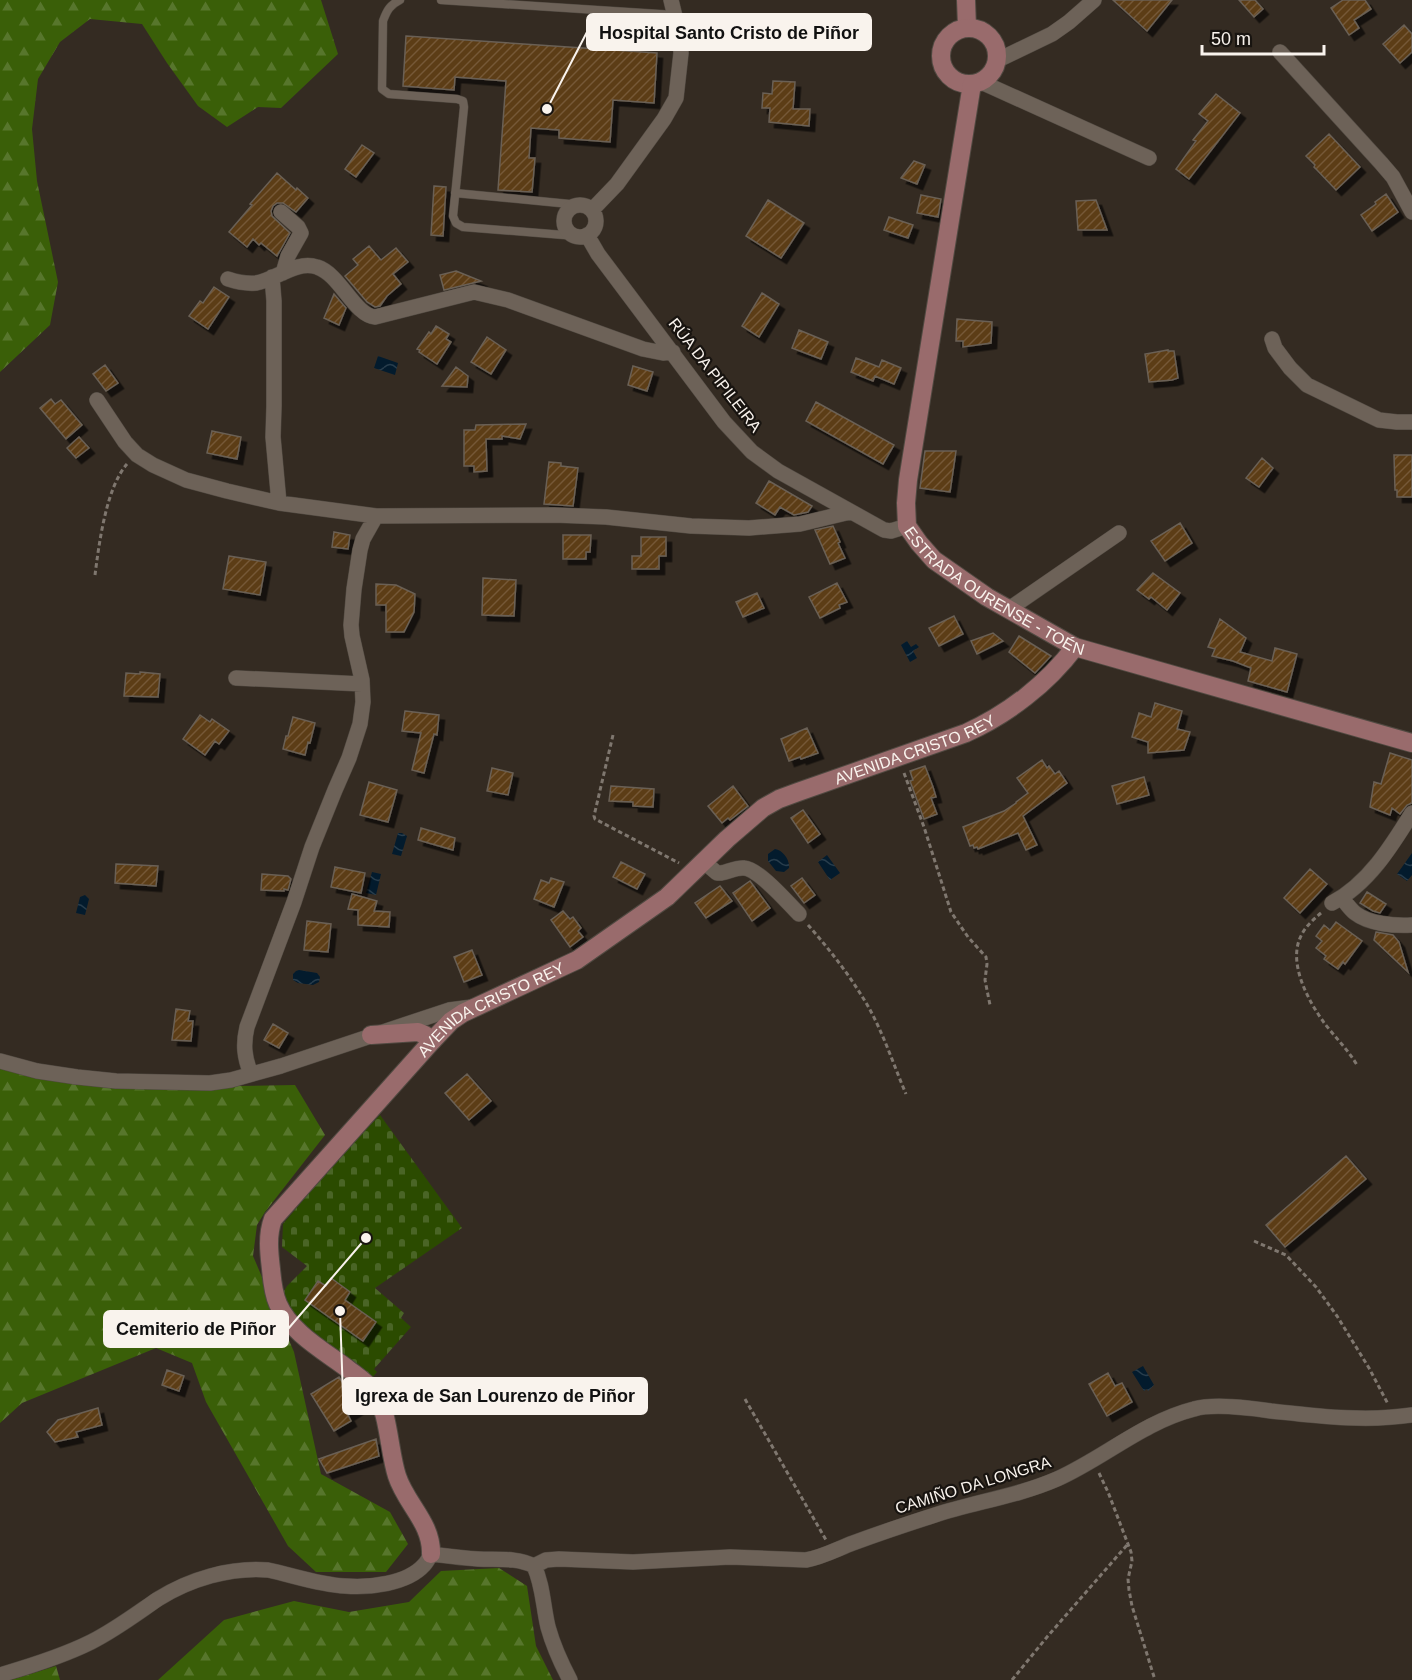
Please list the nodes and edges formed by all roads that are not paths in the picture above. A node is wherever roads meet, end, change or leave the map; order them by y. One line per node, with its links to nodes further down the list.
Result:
1 (400, 0): 11 (lane)
2 (441, 0): 5 (lane)
3 (966, 0): 6 (street)
4 (1094, 0): 8 (street)
5 (673, 7): 12 (street, RÚA DA PIPILEIRA)
6 (967, 27): 8 (street); 9 (street)
7 (1280, 52): 14 (street)
8 (998, 60): 9 (street)
9 (977, 83): 10 (street); 25 (street, ESTRADA OURENSE - TOÉN)
10 (1149, 158)
11 (455, 193): 12 (lane); 15 (lane)
12 (586, 208): 15 (street); 15 (street, RÚA DA PIPILEIRA)
13 (281, 212): 16 (street)
14 (1412, 212)
15 (582, 235): 19 (street, RÚA DA PIPILEIRA)
16 (277, 275): 17 (street); 19 (street); 22 (street)
17 (228, 279)
18 (1272, 339): 21 (street)
19 (673, 352): 23 (street, RÚA DA PIPILEIRA)
20 (97, 400): 22 (street)
21 (1412, 422)
22 (279, 503): 24 (street)
23 (850, 512): 24 (street); 25 (street, RÚA DA PIPILEIRA)
24 (376, 516): 30 (street)
25 (907, 526): 27 (street, ESTRADA OURENSE - TOÉN)
26 (1119, 533): 27 (street)
27 (1009, 609): 28 (street, ESTRADA OURENSE - TOÉN)
28 (1075, 647): 31 (street, ESTRADA OURENSE - TOÉN); 33 (street, AVENIDA CRISTO REY)
29 (236, 678): 30 (street)
30 (362, 684): 40 (street)
31 (1412, 743)
32 (1412, 813): 35 (street)
33 (697, 868): 34 (street); 36 (street, AVENIDA CRISTO REY)
34 (799, 914)
35 (1412, 925)
36 (475, 1006): 37 (street); 38 (street, AVENIDA CRISTO REY)
37 (371, 1035): 38 (street); 40 (street)
38 (432, 1041): 42 (street, AVENIDA CRISTO REY)
39 (0, 1061): 40 (street)
40 (251, 1074)
41 (1412, 1415): 43 (street, CAMIÑO DA LONGRA)
42 (431, 1554): 43 (street); 44 (street)
43 (534, 1566): 45 (street)
44 (0, 1675)
45 (570, 1680)

